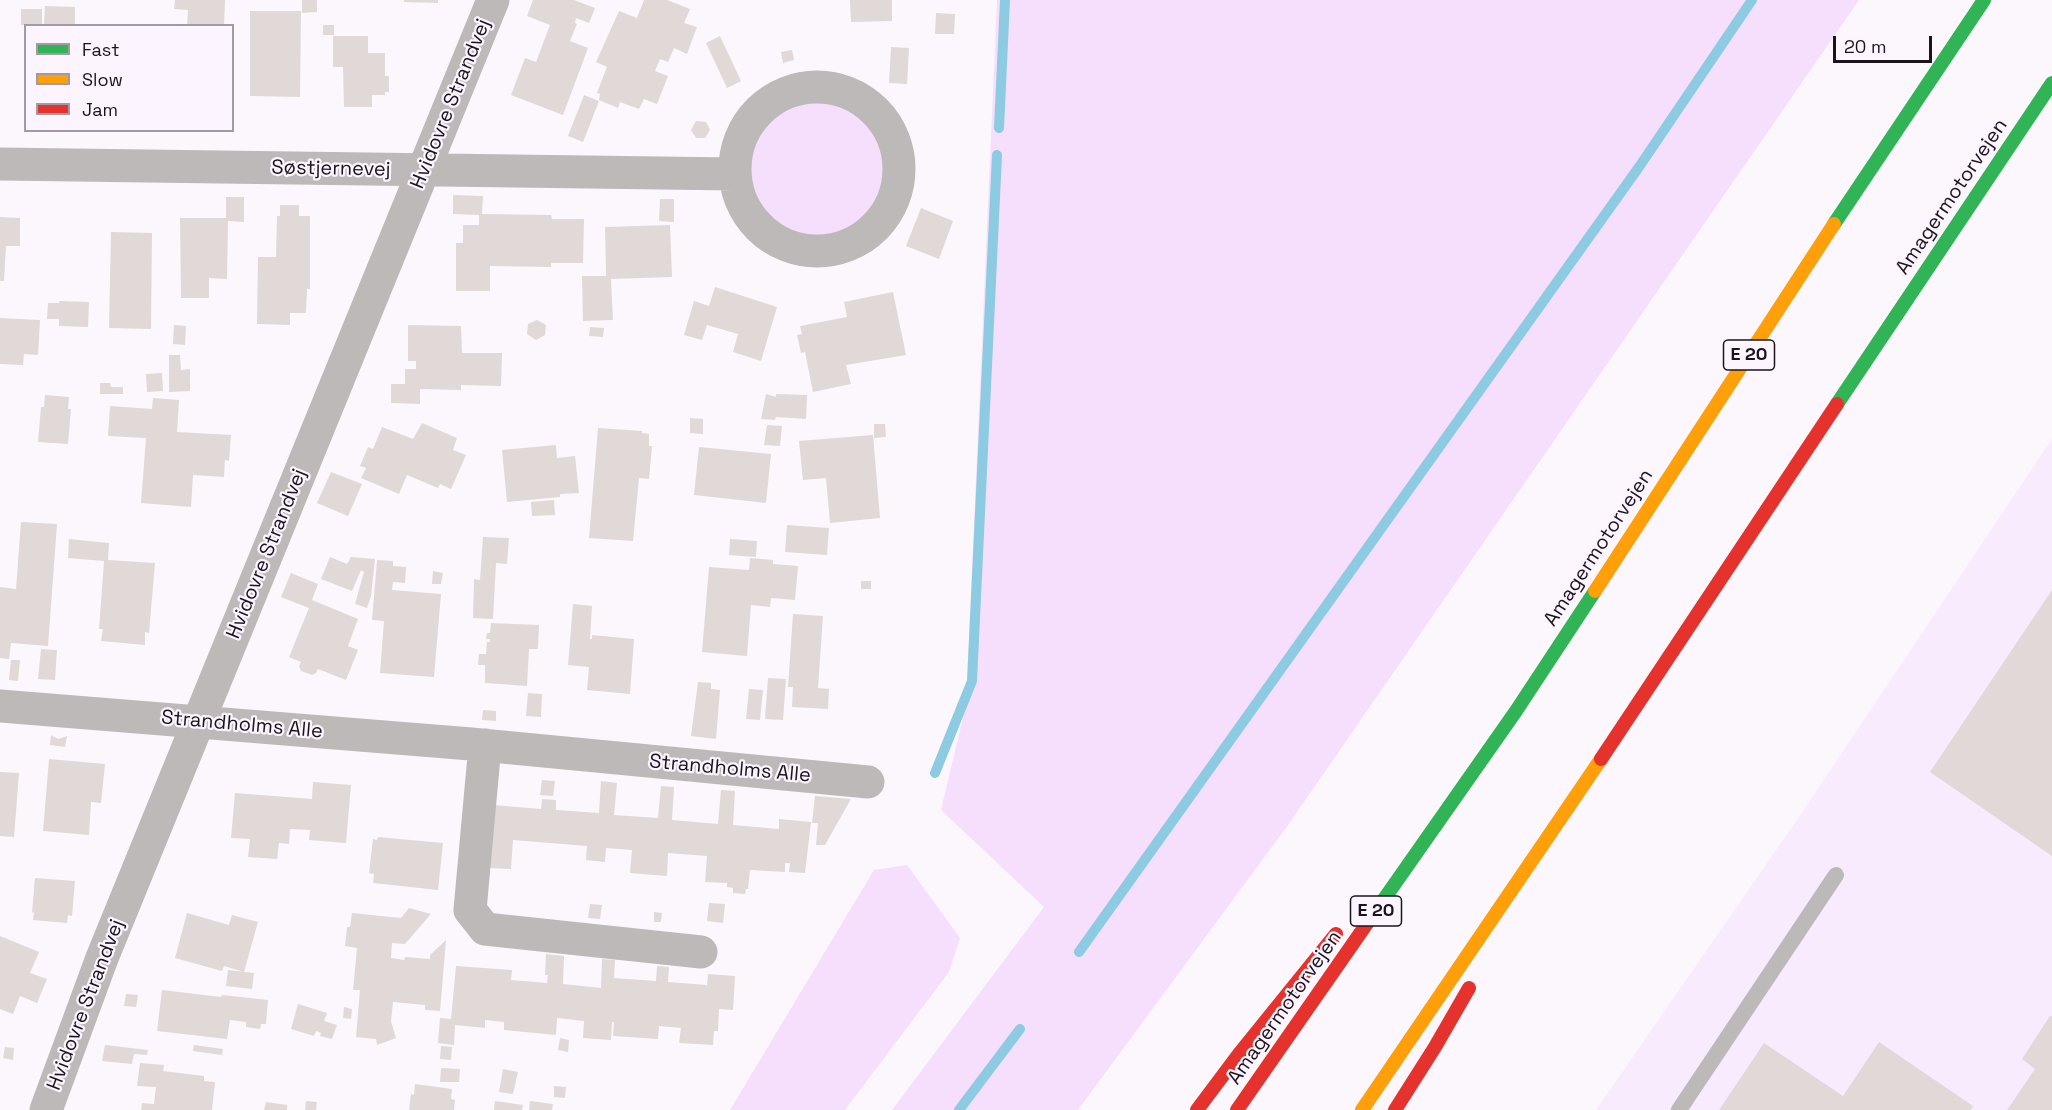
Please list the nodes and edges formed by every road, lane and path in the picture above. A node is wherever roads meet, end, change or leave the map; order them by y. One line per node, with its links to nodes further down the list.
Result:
1 (494, 0): 5 (street, Hvidovre Strandvej)
2 (1984, 0): 8 (highway, Amagermotorvejen / E 20)
3 (2052, 83): 11 (highway, Amagermotorvejen)
4 (0, 164): 5 (street, Søstjernevej)
5 (424, 170): 6 (street, Søstjernevej); 9 (street, Hvidovre Strandvej)
6 (735, 174): 6 (street)
7 (0, 706): 9 (street, Strandholms Alle)
8 (1516, 711): 13 (highway); 21 (highway, Amagermotorvejen / E 20)
9 (199, 722): 10 (street, Strandholms Alle); 19 (street, Hvidovre Strandvej)
10 (485, 745): 12 (street, Strandholms Alle); 17 (street)
11 (1602, 758): 15 (highway); 22 (highway, Amagermotorvejen)
12 (868, 782)
13 (1389, 868)
14 (1836, 875): 24 (lane)
15 (1513, 913)
16 (1344, 924): 20 (highway)
17 (701, 952)
18 (1477, 975): 23 (highway)
19 (46, 1110)
20 (1197, 1110)
21 (1237, 1110)
22 (1362, 1110)
23 (1395, 1110)
24 (1678, 1110)

